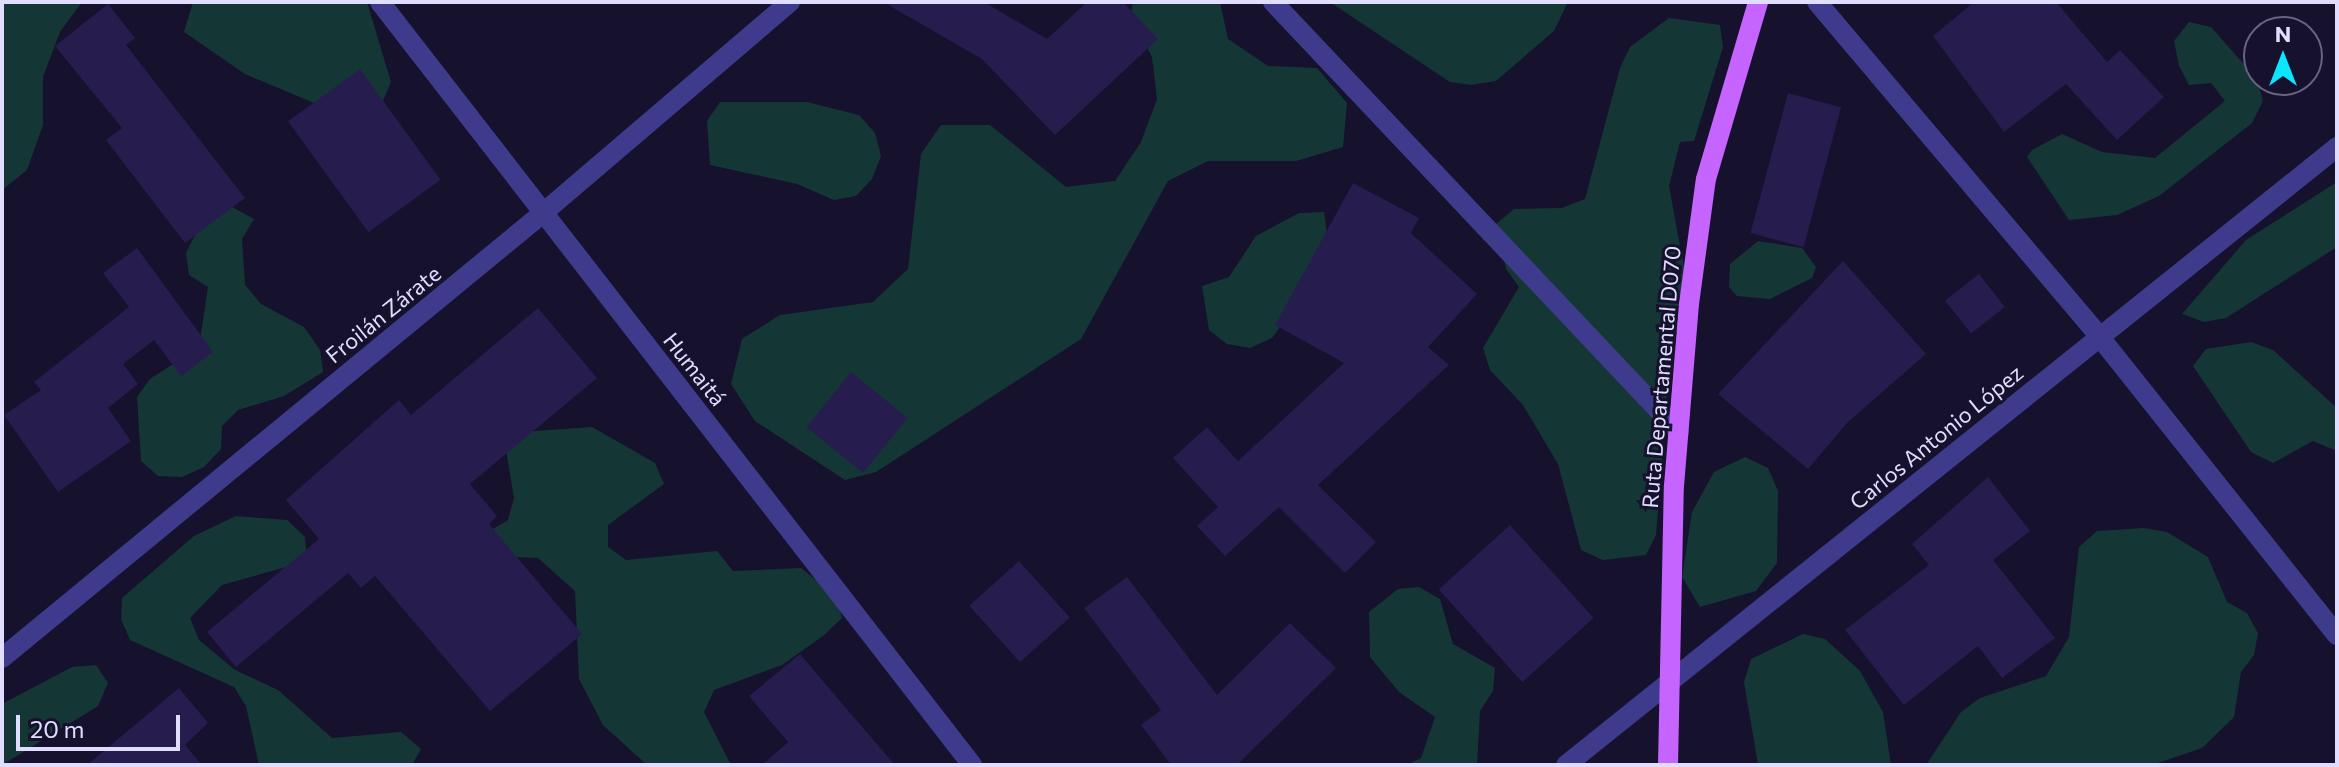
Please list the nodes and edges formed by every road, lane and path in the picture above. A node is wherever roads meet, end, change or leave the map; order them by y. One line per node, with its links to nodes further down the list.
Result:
1 (380, 2): 7 (street, Humaitá)
2 (790, 2): 7 (street, Froilán Zárate)
3 (1273, 2): 9 (street)
4 (1758, 2): 9 (main road, Ruta Departamental D070)
5 (1817, 2): 8 (street)
6 (2337, 147): 8 (street, Carlos Antonio López)
7 (543, 213): 11 (street, Froilán Zárate); 13 (street, Humaitá)
8 (2099, 336): 10 (street); 12 (street, Carlos Antonio López)
9 (1679, 432): 12 (main road, Ruta Departamental D070)
10 (2337, 635)
11 (2, 658)
12 (1667, 684): 14 (street, Carlos Antonio López); 15 (main road, Ruta Departamental D070)
13 (972, 765)
14 (1566, 765)
15 (1668, 765)

